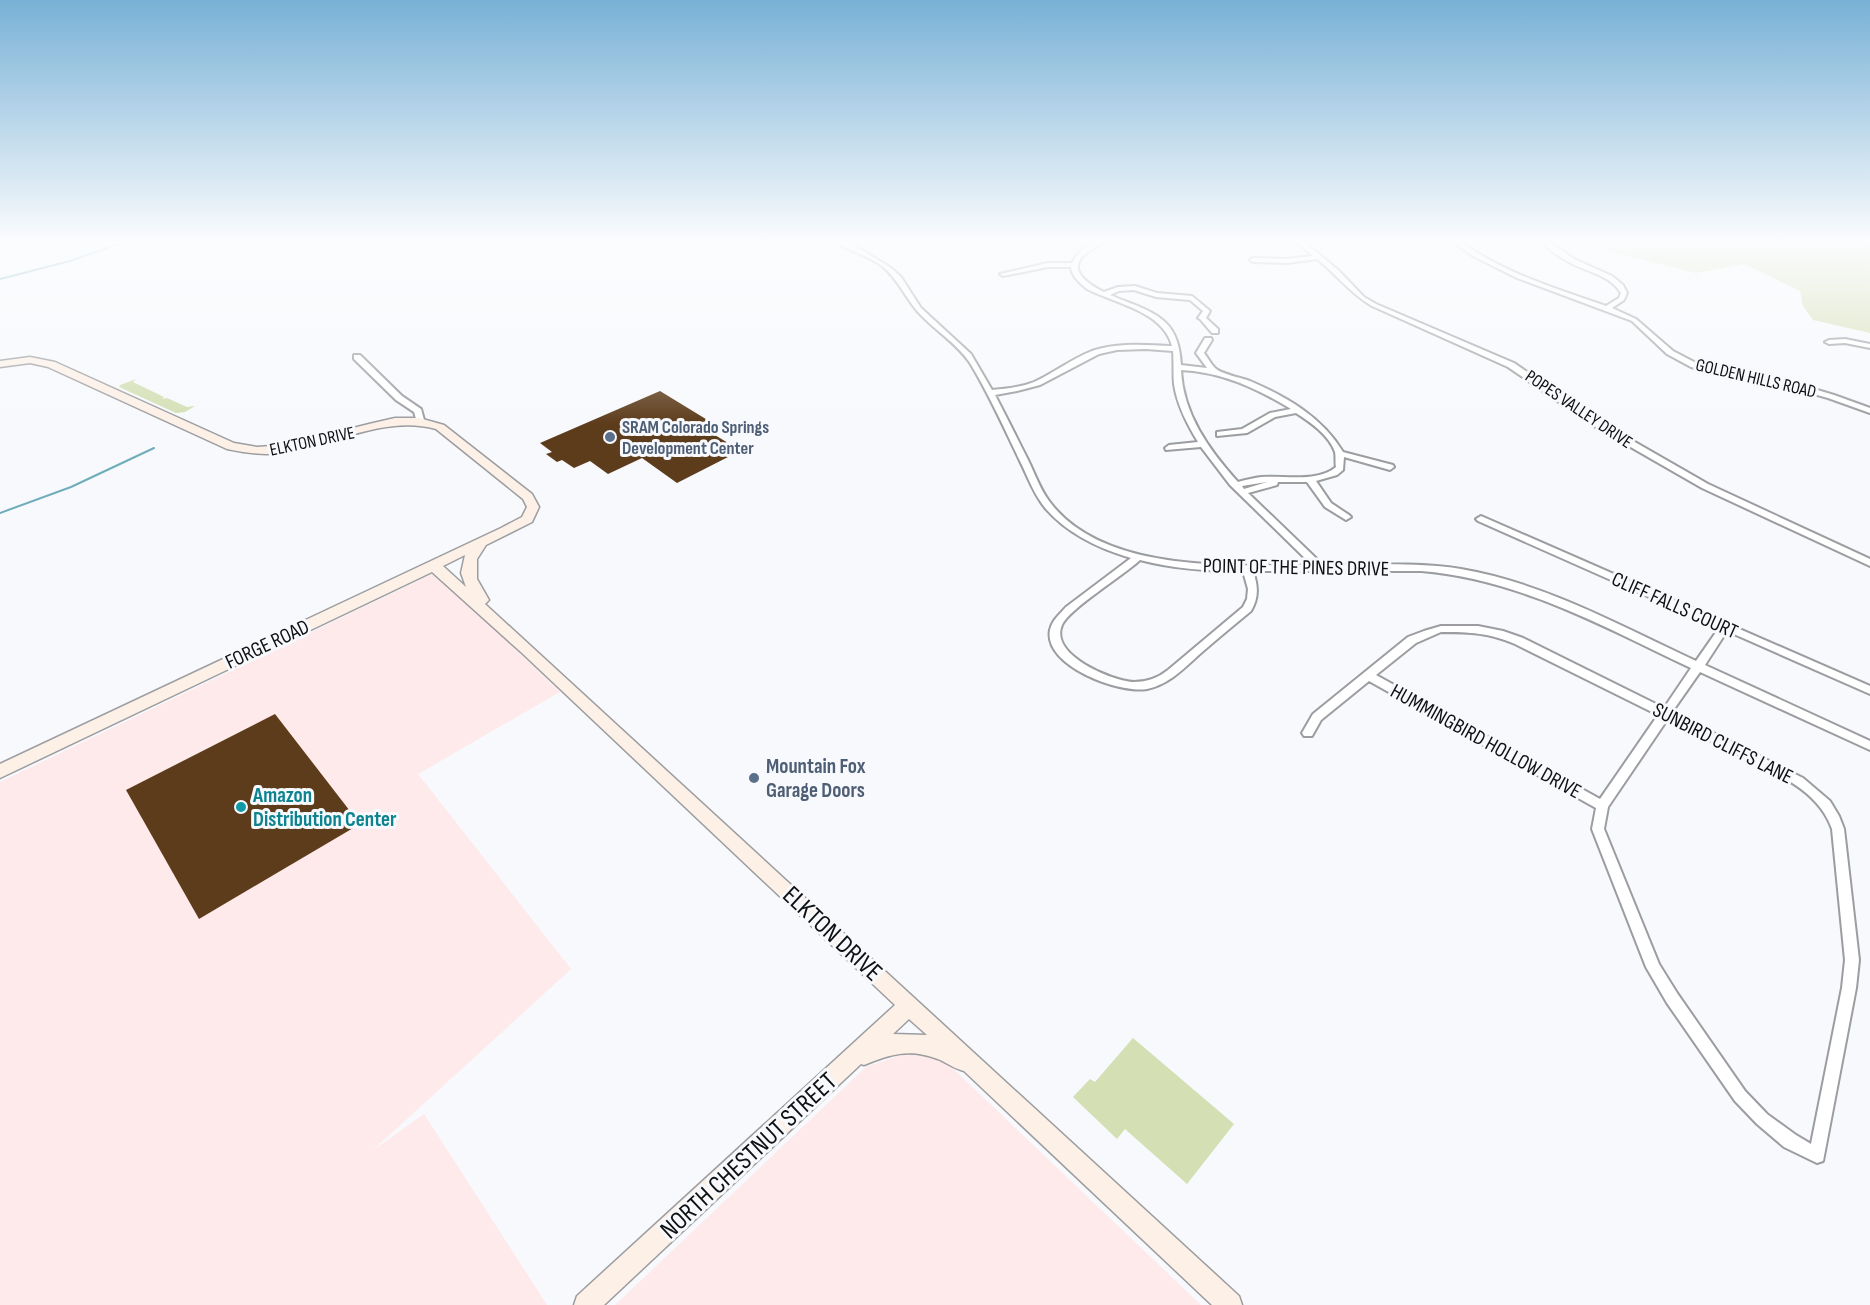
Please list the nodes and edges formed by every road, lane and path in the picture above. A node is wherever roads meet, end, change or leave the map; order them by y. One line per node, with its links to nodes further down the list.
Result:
1 (914, 302): 19 (street, POINT OF THE PINES DRIVE)
2 (1124, 302): 12 (street)
3 (1197, 302): 8 (street)
4 (1369, 302): 34 (street, POPES VALLEY DRIVE)
5 (1587, 302): 7 (street, GOLDEN HILLS ROAD)
6 (1617, 302): 7 (street)
7 (1606, 309): 21 (street, GOLDEN HILLS ROAD)
8 (1215, 332)
9 (1208, 340): 16 (street)
10 (1829, 342): 11 (street)
11 (1870, 346)
12 (1176, 350): 15 (street); 19 (street)
13 (357, 357): 22 (street)
14 (0, 364): 22 (street, ELKTON DRIVE)
15 (1176, 367): 16 (street); 24 (street)
16 (1214, 371): 18 (street)
17 (1258, 376): 18 (street)
18 (1245, 382): 20 (street)
19 (990, 393): 33 (street, POINT OF THE PINES DRIVE)
20 (1298, 410): 23 (street); 26 (street)
21 (1870, 411)
22 (420, 420): 32 (street, FORGE ROAD)
23 (1220, 434)
24 (1203, 444): 25 (street); 29 (street)
25 (1169, 448)
26 (1342, 454): 27 (street); 28 (street)
27 (1390, 467)
28 (1309, 478): 29 (street); 30 (street)
29 (1241, 489): 37 (street)
30 (1346, 517)
31 (1481, 519): 39 (street, CLIFF FALLS COURT)
32 (487, 540): 35 (street, FORGE ROAD); 38 (street)
33 (1138, 557): 36 (street, POINT OF THE PINES DRIVE); 36 (street)
34 (1870, 563)
35 (433, 565): 38 (street, ELKTON DRIVE); 46 (street, FORGE ROAD)
36 (1247, 569): 37 (street, POINT OF THE PINES DRIVE)
37 (1322, 569): 40 (street, POINT OF THE PINES DRIVE)
38 (501, 624): 48 (street, ELKTON DRIVE)
39 (1725, 627): 40 (street); 42 (street, CLIFF FALLS COURT)
40 (1698, 665): 43 (street); 45 (street, POINT OF THE PINES DRIVE)
41 (1369, 676): 43 (street, SUNBIRD CLIFFS LANE); 44 (street, SUNBIRD CLIFFS LANE); 47 (street, HUMMINGBIRD HOLLOW DRIVE)
42 (1870, 690)
43 (1665, 714): 47 (street); 47 (street, SUNBIRD CLIFFS LANE)
44 (1308, 733)
45 (1870, 746)
46 (0, 771)
47 (1602, 806)
48 (910, 1005): 49 (street, NORTH CHESTNUT STREET); 50 (street, ELKTON DRIVE)
49 (834, 1075): 50 (street); 51 (street, NORTH CHESTNUT STREET)
50 (986, 1076): 52 (street, ELKTON DRIVE)
51 (585, 1305)
52 (1230, 1305)

